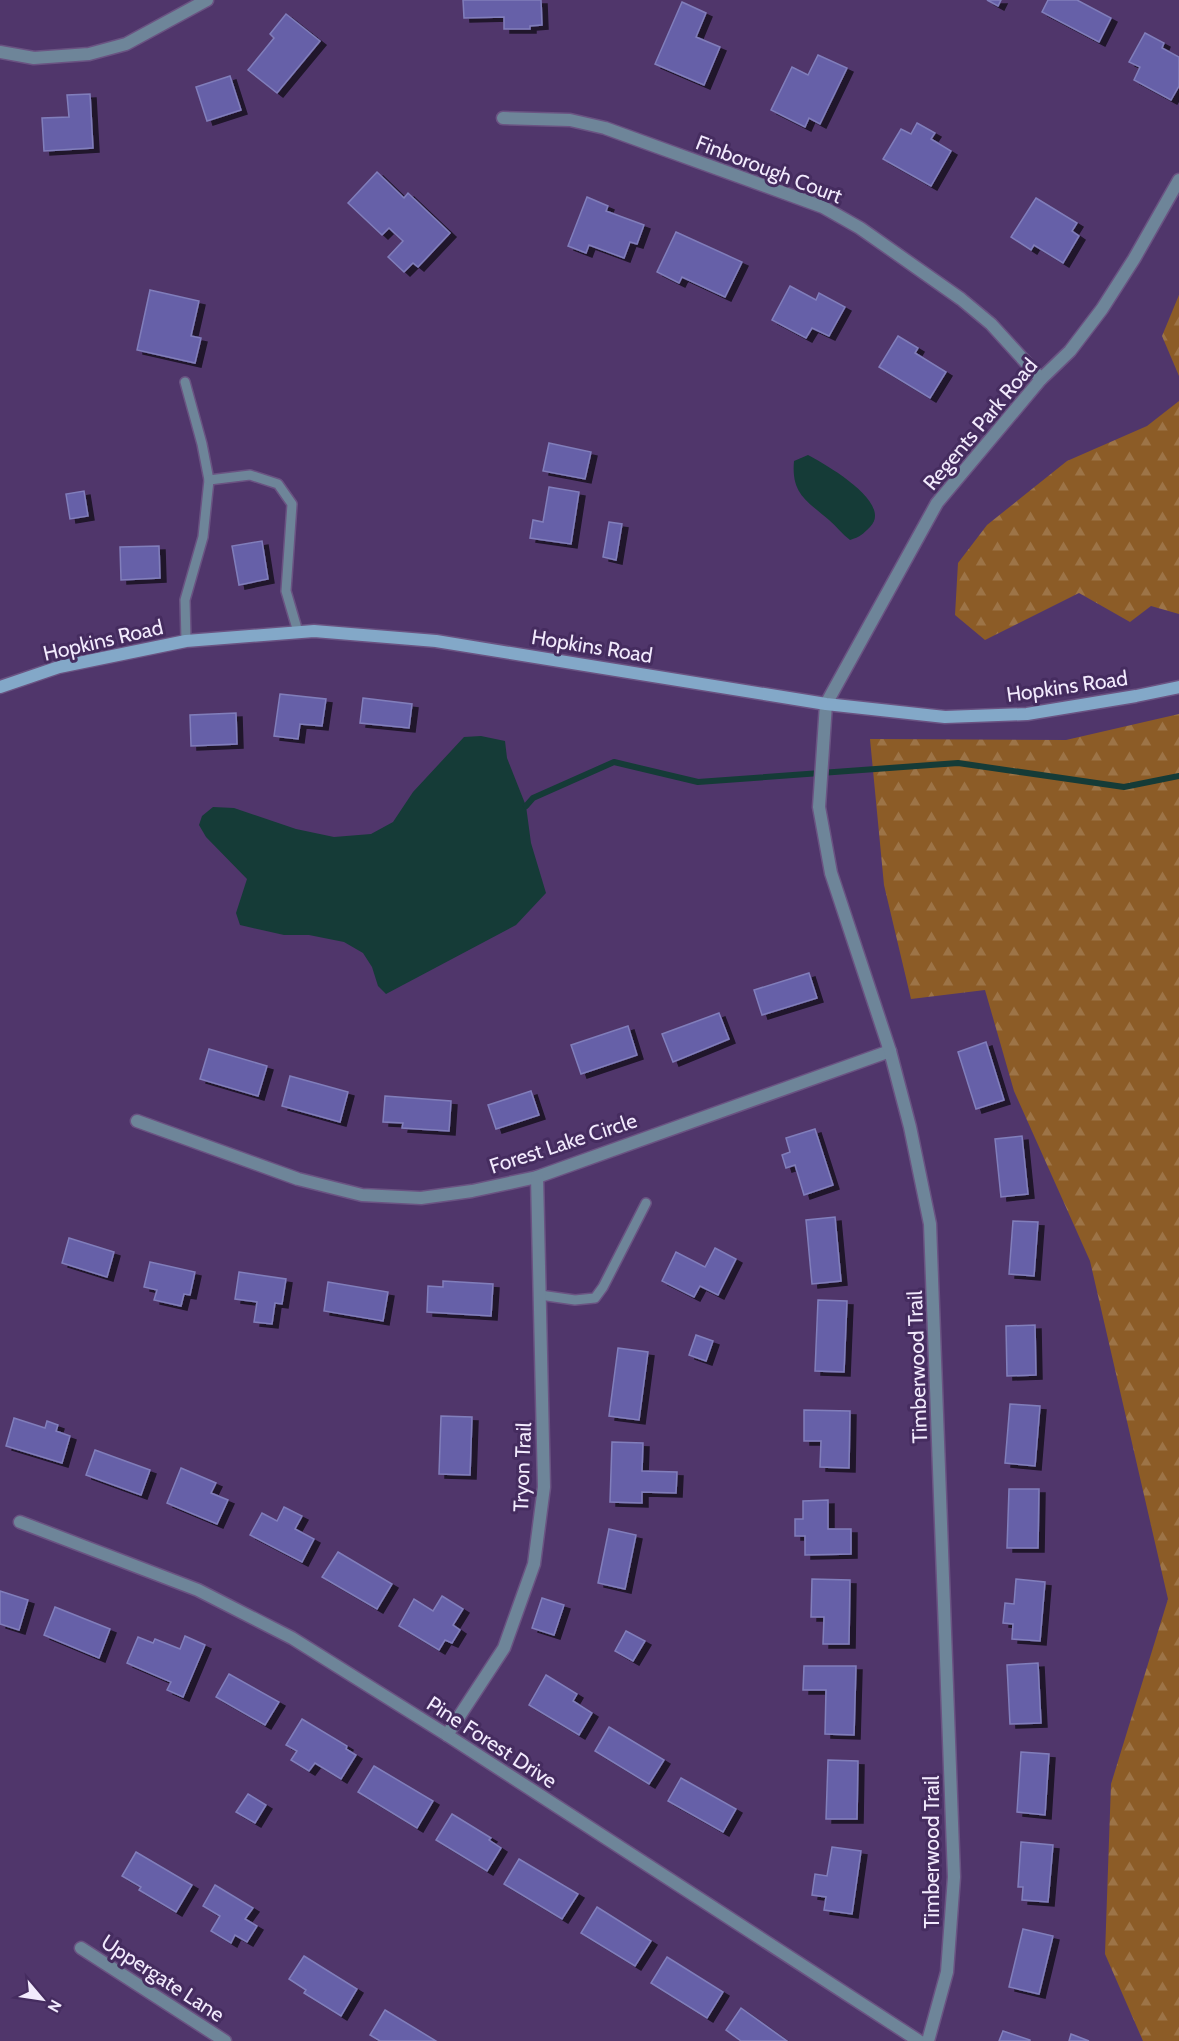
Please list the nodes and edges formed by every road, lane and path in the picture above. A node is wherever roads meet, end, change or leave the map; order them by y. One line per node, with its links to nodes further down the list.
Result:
1 (207, 0): 2 (street)
2 (0, 52)
3 (502, 118): 5 (street, Finborough Court)
4 (1179, 180): 5 (street, Regents Park Road)
5 (1041, 380): 12 (street, Regents Park Road)
6 (185, 382): 7 (lane)
7 (209, 480): 8 (lane); 9 (lane)
8 (298, 633): 9 (main road, Hopkins Road); 12 (main road, Hopkins Road)
9 (186, 641): 10 (main road, Hopkins Road)
10 (0, 687)
11 (1179, 687): 12 (main road, Hopkins Road)
12 (826, 704): 13 (street, Timberwood Trail)
13 (890, 1051): 15 (street, Forest Lake Circle); 23 (street, Timberwood Trail)
14 (137, 1121): 15 (street, Forest Lake Circle)
15 (537, 1176): 17 (street, Tryon Trail)
16 (646, 1203): 17 (lane)
17 (540, 1295): 19 (street, Tryon Trail)
18 (20, 1522): 19 (street, Pine Forest Drive)
19 (447, 1735): 22 (street, Pine Forest Drive)
20 (81, 1948): 21 (street, Uppergate Lane)
21 (225, 2041)
22 (919, 2041)
23 (928, 2041)

